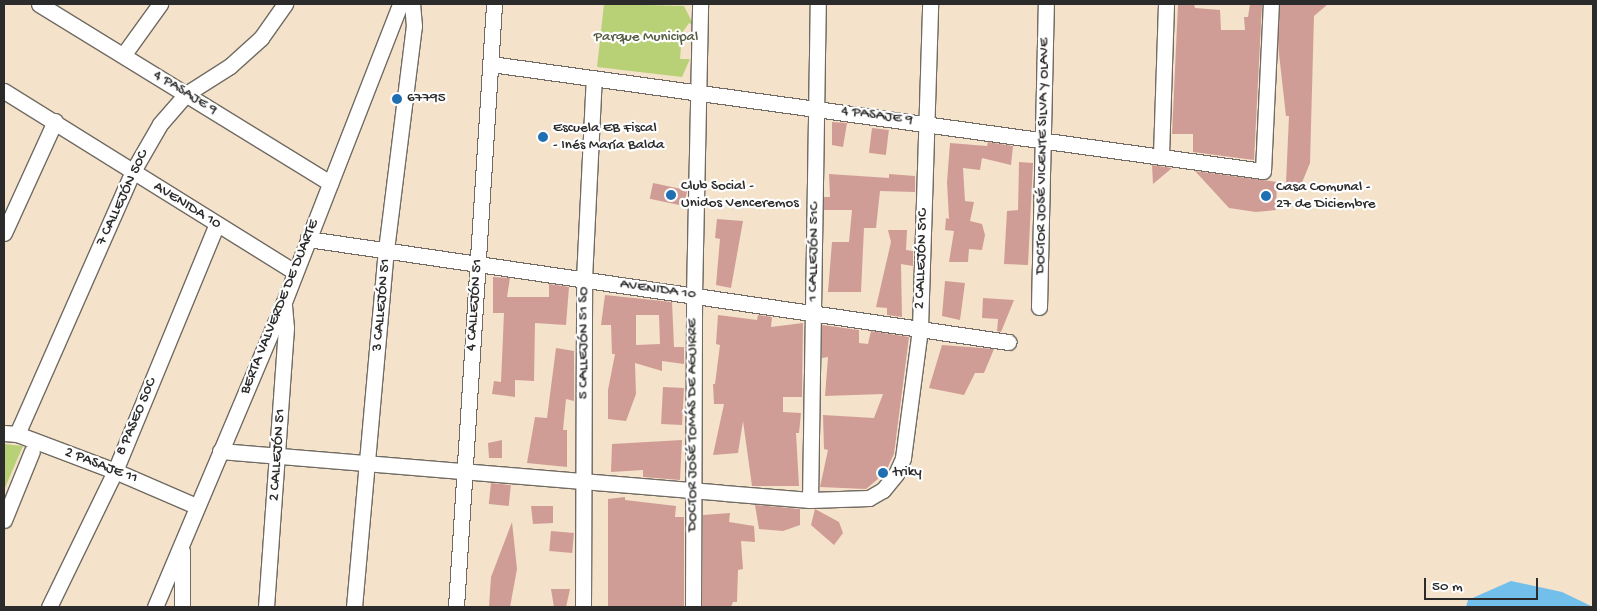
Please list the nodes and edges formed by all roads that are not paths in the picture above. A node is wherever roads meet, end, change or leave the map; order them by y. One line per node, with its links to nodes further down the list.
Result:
1 (39, 4): 13 (street, 4 PASAJE 9)
2 (160, 4): 13 (street)
3 (285, 4): 18 (street, 7 CALLEJÓN 50C)
4 (400, 4): 25 (street, BERTA VALVERDE DE DUARTE)
5 (412, 4): 29 (street, 3 CALLEJÓN 51)
6 (494, 4): 14 (street, 4 CALLEJÓN 51)
7 (700, 4): 17 (street, DOCTOR JOSÉ TOMÁS DE AGUIRRE)
8 (818, 4): 19 (street, 1 CALLEJÓN 51C)
9 (930, 4): 21 (street, 2 CALLEJÓN 51C)
10 (1046, 4): 22 (street, DOCTOR JOSÉ VICENTE SILVA Y OLAVE)
11 (1166, 4): 23 (street)
12 (1271, 4): 23 (street, 4 PASAJE 9)
13 (124, 54): 18 (street, 4 PASAJE 9)
14 (491, 64): 15 (street, 4 PASAJE 9); 30 (street, 4 CALLEJÓN 51)
15 (594, 78): 17 (street, 4 PASAJE 9); 32 (street, 5 CALLEJÓN 51 SO)
16 (4, 91): 20 (street, AVENIDA 10)
17 (700, 91): 19 (street, 4 PASAJE 9); 33 (street, DOCTOR JOSÉ TOMÁS DE AGUIRRE)
18 (186, 94): 24 (street, 7 CALLEJÓN 50C); 25 (street, 4 PASAJE 9)
19 (816, 108): 21 (street, 4 PASAJE 9); 36 (street, 1 CALLEJÓN 51C)
20 (55, 121): 24 (street, AVENIDA 10); 27 (street)
21 (926, 123): 22 (street, 4 PASAJE 9); 37 (street, 2 CALLEJÓN 51C)
22 (1042, 140): 23 (street, 4 PASAJE 9); 35 (street, DOCTOR JOSÉ VICENTE SILVA Y OLAVE)
23 (1161, 155)
24 (133, 172): 26 (street, AVENIDA 10); 39 (street, 7 CALLEJÓN 50C)
25 (330, 182): 28 (street, BERTA VALVERDE DE DUARTE)
26 (217, 224): 31 (street, AVENIDA 10); 44 (street, 8 PASEO 50C)
27 (4, 233)
28 (308, 239): 29 (street, AVENIDA 10); 31 (street, BERTA VALVERDE DE DUARTE)
29 (386, 250): 30 (street, AVENIDA 10); 43 (street, 3 CALLEJÓN 51)
30 (478, 265): 32 (street, AVENIDA 10); 45 (street, 4 CALLEJÓN 51)
31 (295, 272): 34 (street, BERTA VALVERDE DE DUARTE)
32 (584, 280): 33 (street, AVENIDA 10); 46 (street, 5 CALLEJÓN 51 SO)
33 (694, 296): 36 (street, AVENIDA 10); 47 (street, DOCTOR JOSÉ TOMÁS DE AGUIRRE)
34 (284, 302): 41 (street, BERTA VALVERDE DE DUARTE); 42 (street, 2 CALLEJÓN 51)
35 (1039, 307)
36 (813, 312): 37 (street, AVENIDA 10); 48 (street, 1 CALLEJÓN 51C)
37 (920, 328): 38 (street, AVENIDA 10); 48 (street, 2 CALLEJÓN 51C)
38 (1008, 342)
39 (10, 434): 44 (street, 2 PASAJE 11)
40 (32, 451): 50 (street)
41 (220, 451): 42 (street); 49 (street, BERTA VALVERDE DE DUARTE)
42 (278, 455): 43 (street); 55 (street, 2 CALLEJÓN 51)
43 (367, 463): 45 (street); 56 (street, 3 CALLEJÓN 51)
44 (115, 470): 49 (street, 2 PASAJE 11); 52 (street, 8 PASEO 50C)
45 (465, 471): 46 (street); 57 (street, 4 CALLEJÓN 51)
46 (583, 481): 47 (street); 58 (street, 5 CALLEJÓN 51 SO)
47 (693, 490): 48 (street); 59 (street, DOCTOR JOSÉ TOMÁS DE AGUIRRE)
48 (810, 500)
49 (196, 506): 51 (street, BERTA VALVERDE DE DUARTE)
50 (4, 520)
51 (182, 547): 53 (street, BERTA VALVERDE DE DUARTE); 54 (street)
52 (49, 607)
53 (154, 607)
54 (182, 607)
55 (266, 607)
56 (354, 607)
57 (456, 607)
58 (582, 607)
59 (693, 607)

